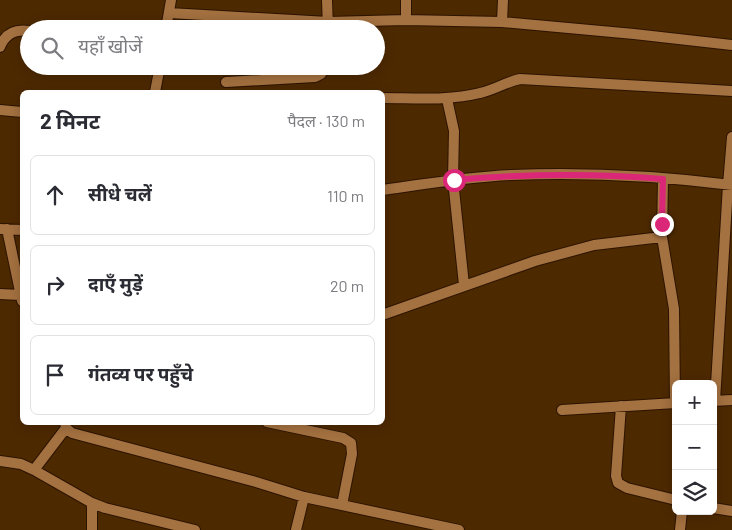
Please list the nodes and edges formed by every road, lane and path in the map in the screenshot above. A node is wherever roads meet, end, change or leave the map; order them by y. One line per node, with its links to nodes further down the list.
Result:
1 (171, 0): 5 (street)
2 (328, 0): 8 (street)
3 (406, 0): 9 (street)
4 (503, 0): 11 (street)
5 (169, 13): 6 (street); 7 (street)
6 (168, 20)
7 (255, 20)
8 (328, 20)
9 (406, 20): 10 (street); 11 (street)
10 (385, 22)
11 (502, 22): 13 (street)
12 (20, 30): 14 (street)
13 (732, 45)
14 (0, 47)
15 (158, 75): 18 (street)
16 (319, 75): 17 (street)
17 (226, 82)
18 (155, 90)
19 (732, 91): 21 (street)
20 (385, 98): 21 (street)
21 (447, 99): 26 (street)
22 (0, 110): 23 (street)
23 (20, 112)
24 (732, 137): 27 (street)
25 (663, 179): 26 (street); 27 (street); 31 (street)
26 (454, 180): 28 (street); 32 (street)
27 (730, 185): 38 (street)
28 (385, 190)
29 (4, 229): 30 (street); 34 (street)
30 (20, 231)
31 (662, 237): 32 (street); 37 (street)
32 (464, 285): 36 (street)
33 (0, 294): 35 (street)
34 (20, 294)
35 (20, 298)
36 (385, 314)
37 (675, 380)
38 (716, 380)
39 (732, 400): 40 (street)
40 (717, 401)
41 (672, 403): 42 (street)
42 (621, 406): 43 (street); 49 (street)
43 (562, 410)
44 (281, 425): 51 (street)
45 (66, 426): 47 (street); 48 (street)
46 (0, 461): 47 (street)
47 (34, 470): 50 (street)
48 (304, 497): 51 (street); 57 (street)
49 (672, 499)
50 (92, 503): 55 (street); 56 (street)
51 (342, 505): 58 (street)
52 (717, 509): 53 (street)
53 (732, 511)
54 (682, 515): 59 (street)
55 (92, 530)
56 (195, 530)
57 (296, 530)
58 (459, 530)
59 (680, 530)

